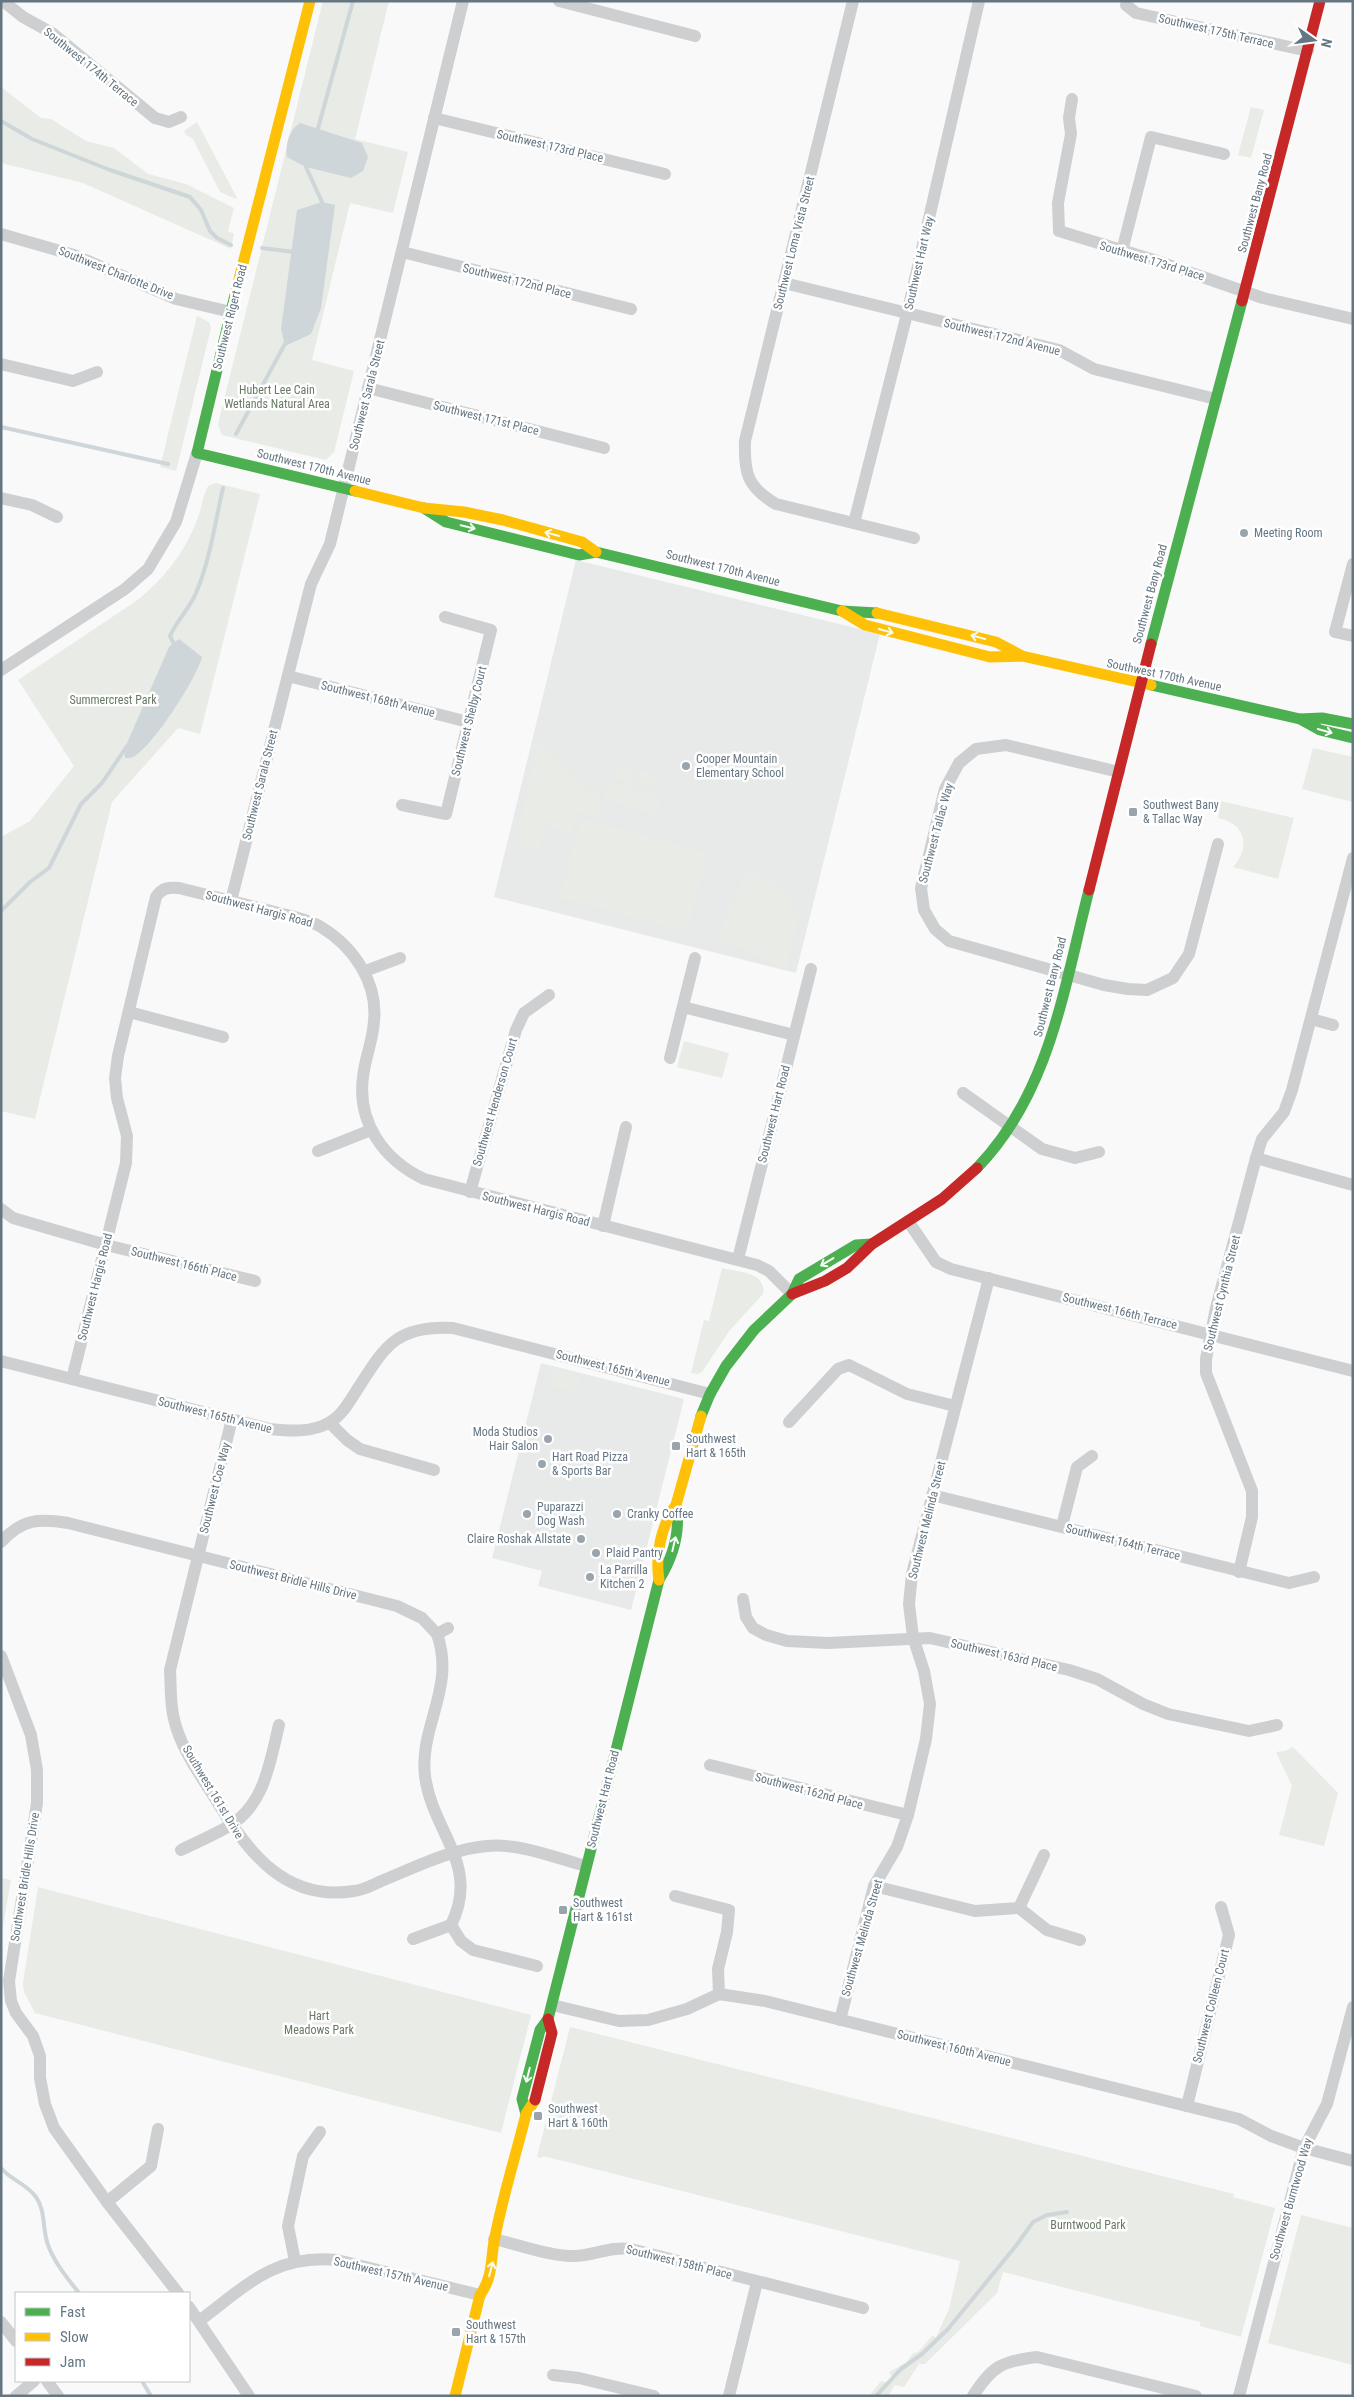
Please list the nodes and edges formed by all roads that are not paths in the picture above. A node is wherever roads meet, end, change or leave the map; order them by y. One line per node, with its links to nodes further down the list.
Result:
1 (4, 1): 12 (street, Southwest 174th Terrace)
2 (310, 1): 22 (main road, Southwest Rigert Road)
3 (463, 1): 13 (street, Southwest Sarala Street)
4 (559, 1): 9 (street)
5 (853, 1): 19 (street, Southwest Loma Vista Street)
6 (979, 1): 23 (street, Southwest Hart Way)
7 (1320, 1): 10 (main road, Southwest Bany Road)
8 (1124, 5): 10 (street, Southwest 175th Terrace)
9 (694, 36)
10 (1308, 51): 20 (main road, Southwest Bany Road)
11 (1072, 99): 17 (street, Southwest 173rd Place)
12 (181, 118)
13 (434, 118): 15 (street, Southwest 173rd Place); 18 (street, Southwest Sarala Street)
14 (1224, 154): 17 (street)
15 (665, 174)
16 (1, 234): 22 (street, Southwest Charlotte Drive)
17 (1122, 250): 20 (street, Southwest 173rd Place)
18 (402, 252): 21 (street, Southwest 172nd Place); 27 (street, Southwest Sarala Street)
19 (784, 283): 23 (street, Southwest 172nd Avenue); 34 (street, Southwest Loma Vista Street)
20 (1245, 292): 24 (street, Southwest 173rd Place); 28 (main road, Southwest Bany Road)
21 (631, 309)
22 (231, 312): 30 (main road, Southwest Rigert Road)
23 (907, 314): 28 (street, Southwest 172nd Avenue); 34 (street, Southwest Hart Way)
24 (1353, 319)
25 (2, 367): 26 (street)
26 (97, 372)
27 (368, 388): 29 (street, Southwest 171st Place); 31 (street, Southwest Sarala Street)
28 (1216, 399): 41 (main road, Southwest Bany Road)
29 (604, 448)
30 (197, 452): 31 (main road, Southwest 170th Avenue); 39 (street, Southwest Rigert Road)
31 (344, 488): 40 (street, Southwest Sarala Street); 41 (main road, Southwest 170th Avenue)
32 (1, 498): 33 (street)
33 (57, 517)
34 (854, 523): 35 (street)
35 (914, 538)
36 (1353, 564): 38 (street)
37 (445, 617): 43 (street, Southwest Shelby Court)
38 (1353, 636)
39 (1, 670)
40 (288, 676): 43 (street, Southwest 168th Avenue); 50 (street, Southwest Sarala Street)
41 (1141, 684): 42 (main road, Southwest 170th Avenue); 46 (main road, Southwest Bany Road)
42 (1300, 719): 44 (main road, Southwest 170th Avenue); 45 (main road, Southwest 170th Avenue, one-way to 45)
43 (468, 722): 47 (street, Southwest Shelby Court)
44 (1353, 724)
45 (1353, 738)
46 (1119, 772): 55 (main road, Southwest Bany Road); 55 (street, Southwest Tallac Way)
47 (402, 804)
48 (1218, 844): 55 (street, Southwest Tallac Way)
49 (1353, 858): 59 (street, Southwest Cynthia Street)
50 (231, 901): 54 (street, Southwest Hargis Road); 58 (street, Southwest Hargis Road)
51 (400, 958): 54 (street)
52 (695, 958): 57 (street)
53 (811, 969): 61 (street, Southwest Hart Road)
54 (365, 971): 67 (street, Southwest Hargis Road)
55 (1068, 974): 66 (main road, Southwest Bany Road)
56 (549, 995): 72 (street, Southwest Henderson Court)
57 (683, 1007): 61 (street); 63 (street)
58 (129, 1012): 62 (street); 76 (street, Southwest Hargis Road)
59 (1312, 1019): 60 (street); 70 (street, Southwest Cynthia Street)
60 (1333, 1026)
61 (794, 1035): 77 (street, Southwest Hart Road)
62 (222, 1037)
63 (670, 1058)
64 (963, 1093): 66 (street)
65 (626, 1128): 75 (street)
66 (1010, 1128): 69 (street); 74 (main road, Southwest Bany Road)
67 (371, 1130): 68 (street); 72 (street, Southwest Hargis Road)
68 (318, 1151)
69 (1099, 1152)
70 (1256, 1158): 71 (street); 81 (street, Southwest Cynthia Street)
71 (1353, 1185)
72 (470, 1192): 75 (street, Southwest Hargis Road)
73 (1, 1209): 76 (street, Southwest 166th Place)
74 (908, 1221): 78 (street, Southwest 166th Terrace); 80 (main road, Southwest Bany Road)
75 (603, 1226): 77 (street, Southwest Hargis Road)
76 (106, 1245): 79 (street, Southwest 166th Place); 84 (street, Southwest Hargis Road)
77 (738, 1259): 80 (street, Southwest Hargis Road)
78 (989, 1278): 81 (street, Southwest 166th Terrace); 86 (street, Southwest Melinda Street)
79 (254, 1281)
80 (792, 1294): 85 (main road, Southwest Bany Road)
81 (1211, 1334): 83 (street, Southwest 166th Terrace); 96 (street, Southwest Cynthia Street)
82 (1, 1361): 84 (street, Southwest 165th Avenue)
83 (1353, 1372)
84 (72, 1379): 87 (street, Southwest 165th Avenue)
85 (710, 1394): 88 (street, Southwest 165th Avenue); 109 (main road, Southwest Hart Road)
86 (955, 1406): 89 (street); 92 (street, Southwest Melinda Street)
87 (232, 1419): 88 (street, Southwest 165th Avenue); 95 (street, Southwest Coe Way)
88 (330, 1422): 91 (street)
89 (789, 1422)
90 (1092, 1456): 93 (street)
91 (434, 1470)
92 (932, 1495): 93 (street, Southwest 164th Terrace); 99 (street, Southwest Melinda Street)
93 (1062, 1526): 96 (street, Southwest 164th Terrace)
94 (1, 1542): 95 (street, Southwest Bridle Hills Drive)
95 (198, 1556): 105 (street, Southwest 161st Drive); 107 (street, Southwest Bridle Hills Drive)
96 (1239, 1572): 97 (street, Southwest 164th Terrace)
97 (1314, 1577)
98 (743, 1599): 99 (street, Southwest 163rd Place)
99 (913, 1637): 102 (street, Southwest 163rd Place); 104 (street, Southwest Melinda Street)
100 (1, 1656): 128 (street, Southwest Bridle Hills Drive)
101 (279, 1725): 105 (street)
102 (1277, 1725)
103 (710, 1765): 104 (street, Southwest 162nd Place)
104 (908, 1815): 110 (street, Southwest Melinda Street)
105 (231, 1825): 106 (street); 107 (street, Southwest 161st Drive)
106 (181, 1850)
107 (453, 1853): 109 (street, Southwest 161st Drive); 114 (street, Southwest Bridle Hills Drive)
108 (1044, 1855): 113 (street)
109 (586, 1866): 119 (main road, Southwest Hart Road)
110 (874, 1886): 113 (street); 121 (street, Southwest Melinda Street)
111 (675, 1896): 118 (street)
112 (1221, 1907): 123 (street, Southwest Colleen Court)
113 (1019, 1908): 116 (street)
114 (451, 1925): 115 (street); 117 (street)
115 (413, 1939)
116 (1080, 1940)
117 (537, 1966)
118 (719, 1994): 119 (street); 121 (street, Southwest 160th Avenue)
119 (552, 2005): 129 (main road, Southwest Hart Road)
120 (1353, 2007): 122 (street, Southwest Burntwood Way)
121 (840, 2020): 123 (street, Southwest 160th Avenue)
122 (1350, 2026): 126 (street, Southwest Burntwood Way)
123 (1187, 2106): 126 (street, Southwest 160th Avenue)
124 (158, 2129): 128 (street)
125 (320, 2132): 130 (street)
126 (1304, 2148): 127 (street, Southwest 160th Avenue); 150 (street, Southwest Burntwood Way)
127 (1353, 2161)
128 (107, 2202): 132 (street, Southwest Bridle Hills Drive)
129 (494, 2239): 131 (street, Southwest 158th Place); 133 (main road, Southwest Hart Road)
130 (295, 2261): 133 (street, Southwest 157th Avenue); 136 (street, Southwest 157th Avenue)
131 (757, 2282): 135 (street, Southwest 158th Place); 147 (street)
132 (177, 2292)
133 (480, 2295): 146 (main road, Southwest Hart Road)
134 (190, 2308): 136 (street)
135 (863, 2308)
136 (200, 2321): 145 (street)
137 (1, 2322): 138 (street)
138 (15, 2340)
139 (554, 2375): 142 (street)
140 (33, 2382): 143 (street)
141 (48, 2382): 144 (street)
142 (645, 2395)
143 (16, 2396)
144 (58, 2396)
145 (249, 2396)
146 (455, 2396)
147 (729, 2396)
148 (973, 2396): 149 (street)
149 (1196, 2396)
150 (1239, 2396)

